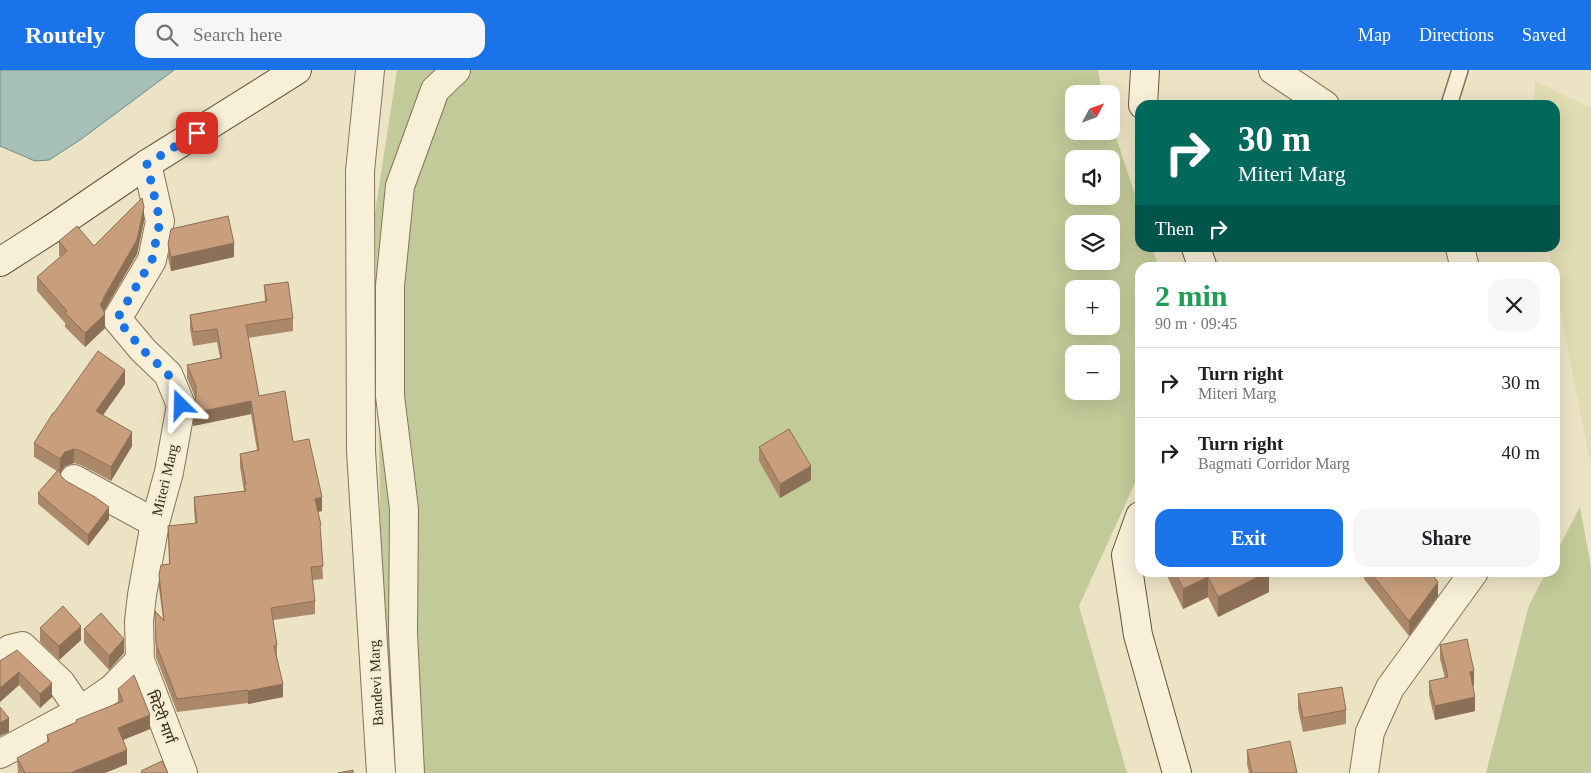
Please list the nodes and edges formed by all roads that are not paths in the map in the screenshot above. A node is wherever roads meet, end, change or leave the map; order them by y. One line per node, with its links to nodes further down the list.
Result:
1 (297, 70): 10 (street)
2 (370, 70): 21 (street, Bandevi Marg)
3 (456, 70): 22 (street)
4 (1145, 70): 7 (street)
5 (1273, 70): 8 (street)
6 (1458, 77): 9 (lane)
7 (1143, 100)
8 (1318, 100)
9 (1451, 100)
10 (147, 164): 11 (street); 13 (street, Miteri Marg)
11 (0, 262)
12 (74, 479): 13 (street)
13 (155, 524): 17 (street, Miteri Marg)
14 (1135, 530): 23 (street)
15 (1470, 577): 24 (street)
16 (0, 657): 18 (street)
17 (140, 660): 18 (street); 20 (street, मिटेरी मार्ग)
18 (80, 710): 19 (street)
19 (0, 754)
20 (183, 773)
21 (381, 773)
22 (410, 773)
23 (1177, 773)
24 (1364, 773)

